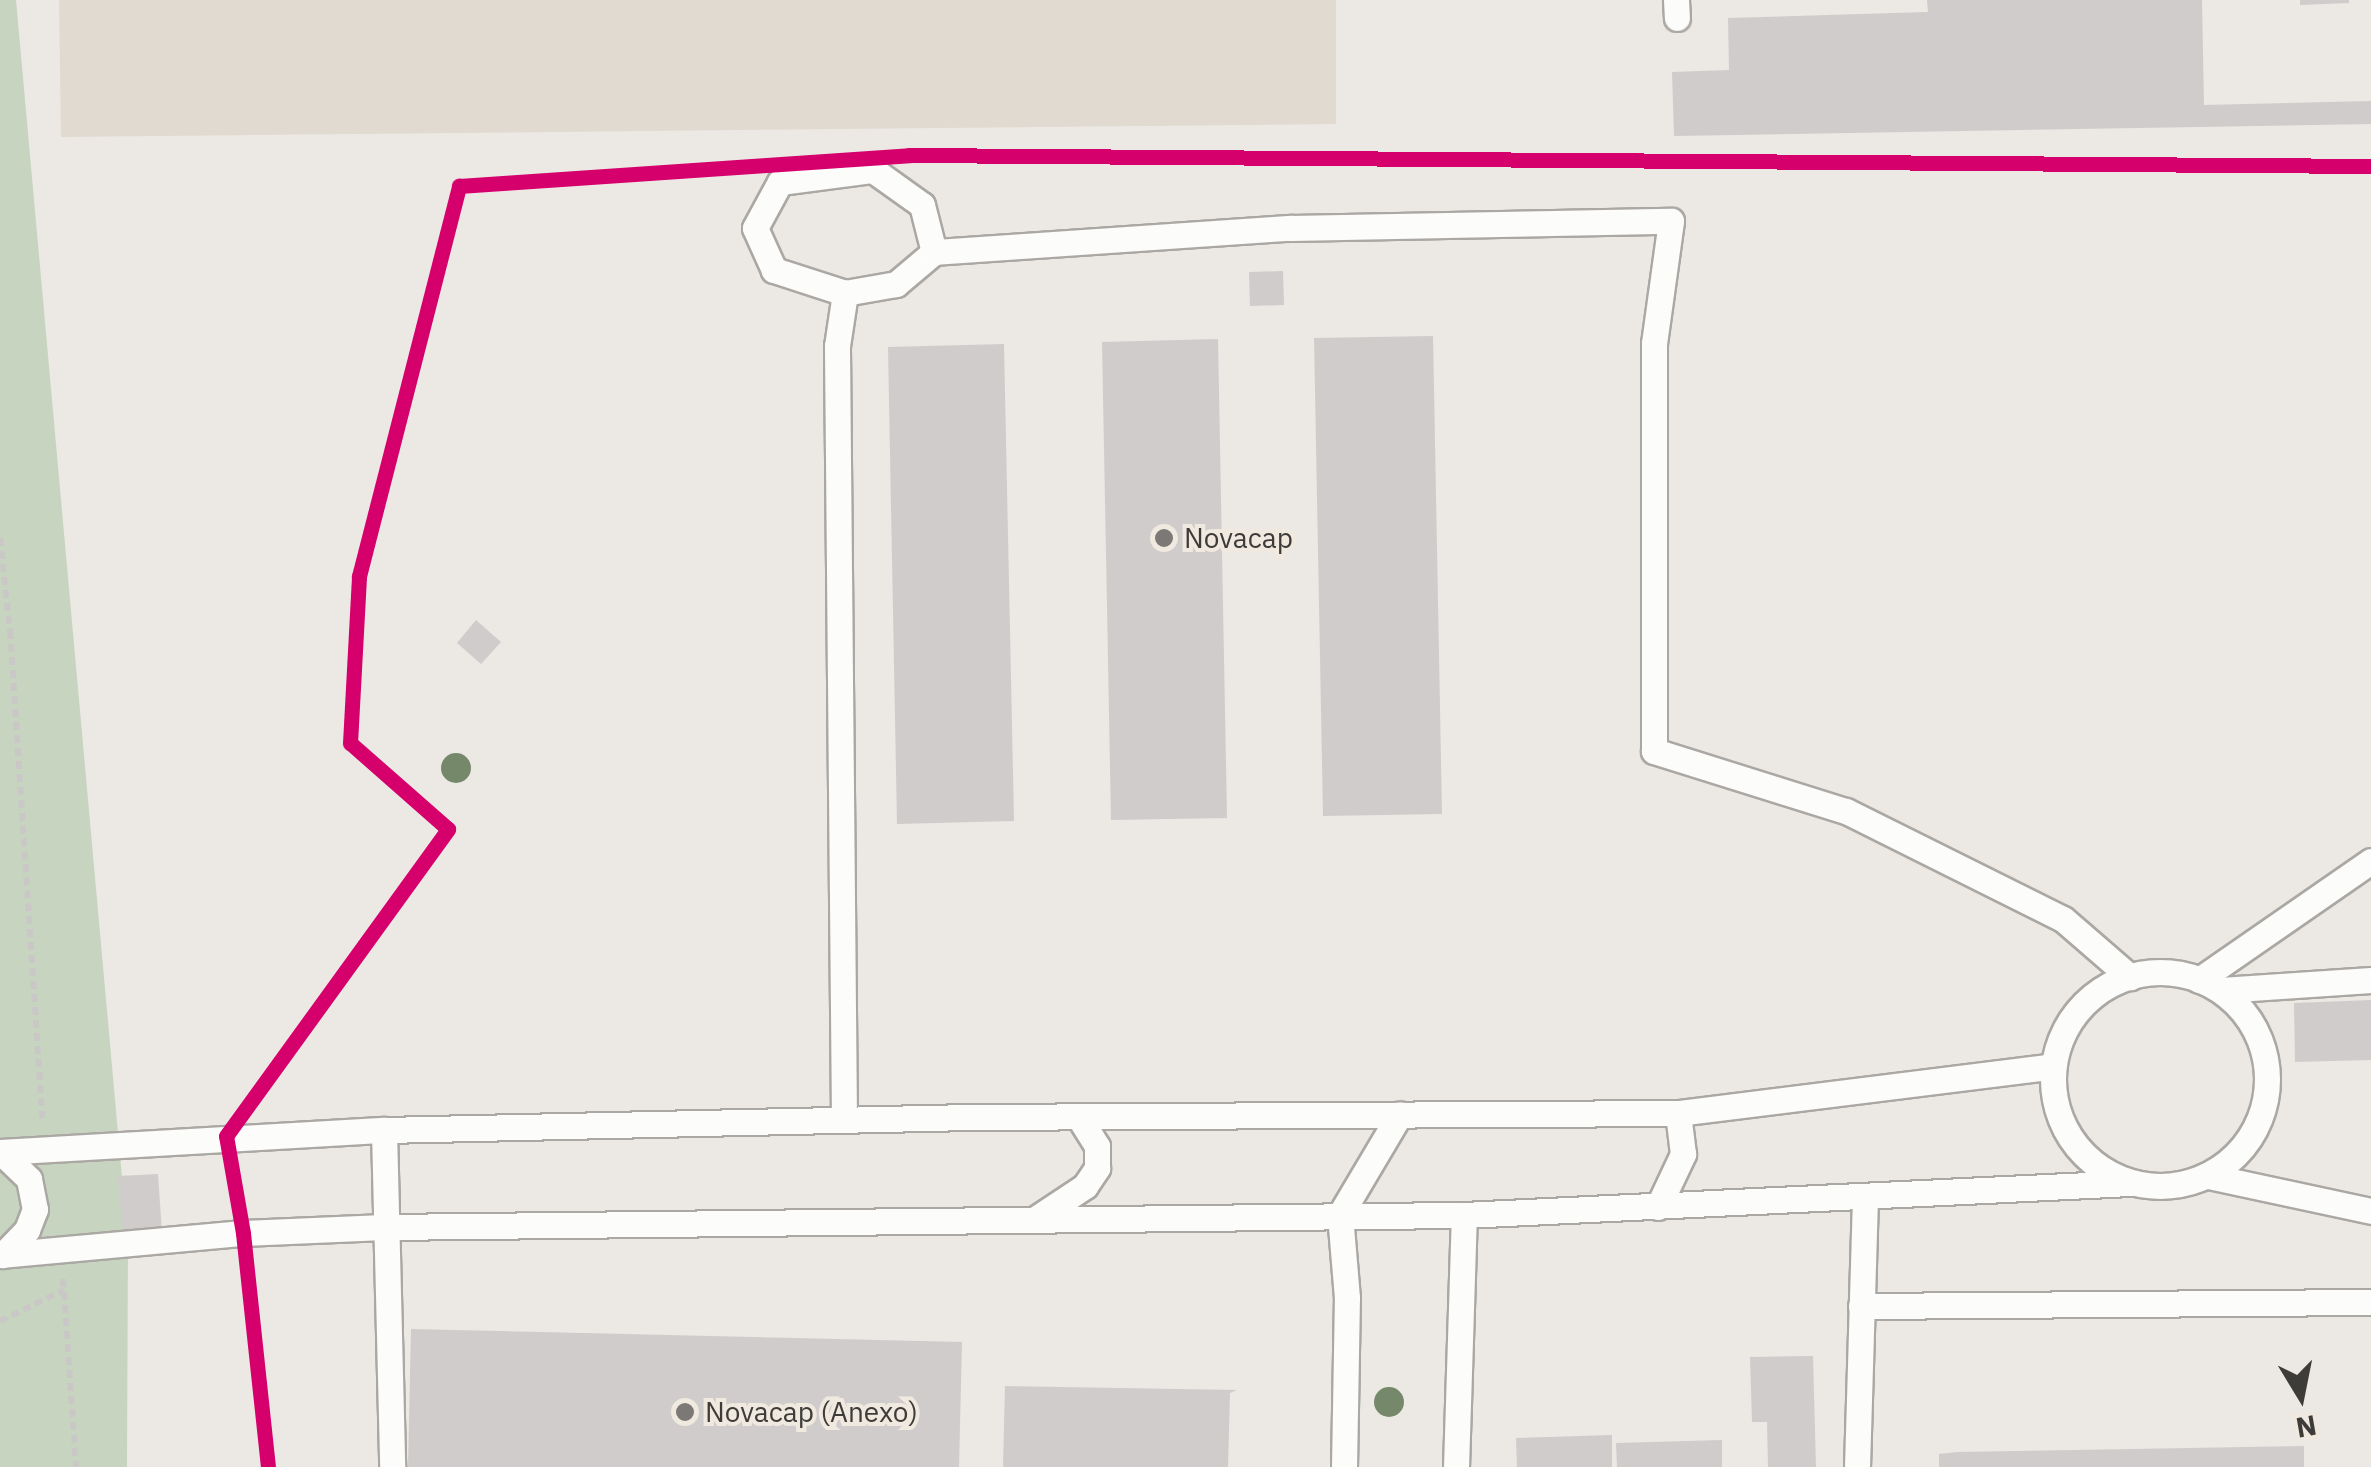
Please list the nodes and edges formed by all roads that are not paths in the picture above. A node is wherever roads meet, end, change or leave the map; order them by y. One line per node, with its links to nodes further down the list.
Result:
1 (934, 252): 2 (lane); 2 (lane); 4 (lane)
2 (845, 294): 11 (lane)
3 (2371, 860): 6 (lane)
4 (2130, 977): 6 (lane); 7 (lane)
5 (2371, 980): 6 (lane)
6 (2210, 985): 14 (lane)
7 (2053, 1066): 8 (lane); 15 (lane)
8 (1678, 1112): 9 (lane); 17 (lane)
9 (1400, 1114): 10 (lane); 19 (lane)
10 (1079, 1117): 11 (lane); 21 (lane)
11 (844, 1120): 12 (lane)
12 (384, 1130): 13 (lane); 22 (lane)
13 (1, 1152): 23 (lane)
14 (2208, 1176): 15 (lane); 18 (lane)
15 (2131, 1183): 16 (lane)
16 (1865, 1196): 17 (lane); 25 (lane)
17 (1658, 1207): 20 (lane)
18 (2371, 1211)
19 (1340, 1215): 20 (lane); 21 (lane); 27 (lane)
20 (1464, 1215): 28 (lane)
21 (1037, 1218): 22 (lane)
22 (384, 1228): 23 (lane); 26 (lane)
23 (2, 1255)
24 (2371, 1302): 25 (lane)
25 (1862, 1306): 29 (lane)
26 (392, 1467)
27 (1344, 1467)
28 (1456, 1467)
29 (1857, 1467)

